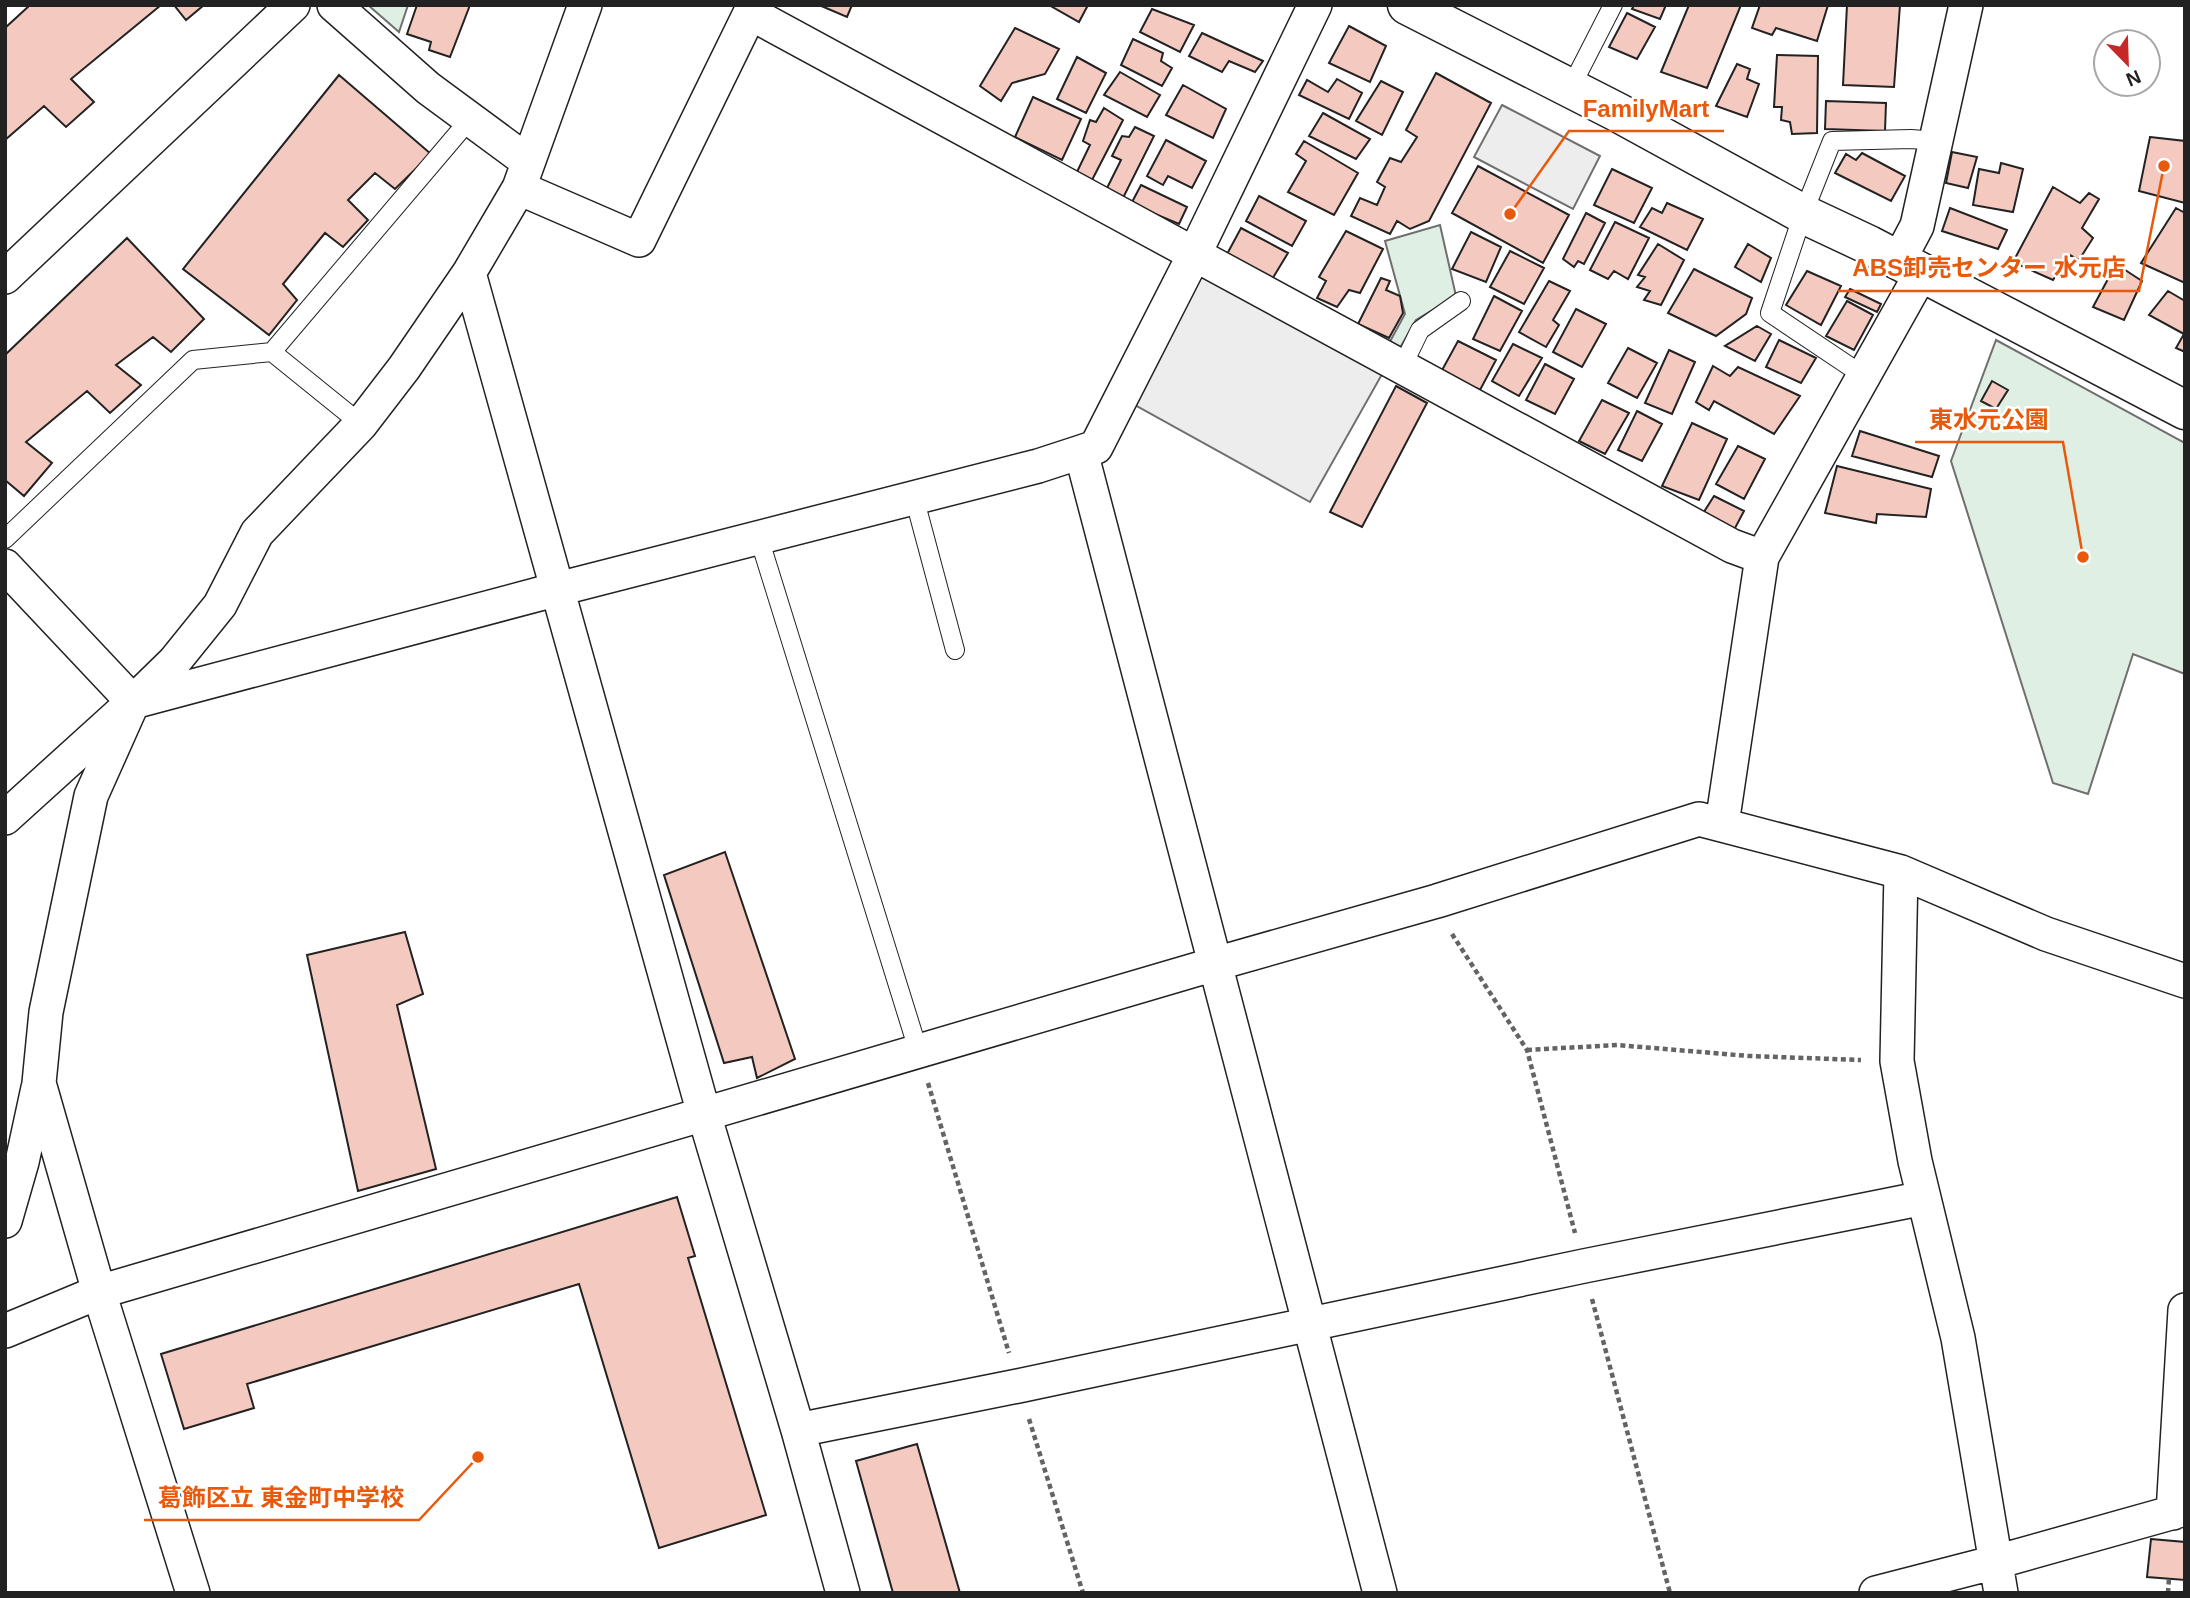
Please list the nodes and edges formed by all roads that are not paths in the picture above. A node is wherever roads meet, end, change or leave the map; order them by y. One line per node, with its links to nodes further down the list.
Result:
1 (293, 5): 17 (street)
2 (334, 5): 10 (street)
3 (586, 5): 12 (street)
4 (1315, 5): 14 (street)
5 (1406, 5): 9 (main road)
6 (1612, 5): 9 (lane)
7 (1966, 5): 11 (street)
8 (752, 9): 12 (street); 14 (street)
9 (1570, 89): 13 (main road)
10 (470, 119): 12 (street); 19 (lane)
11 (1936, 141): 13 (lane); 15 (street)
12 (523, 174): 16 (street)
13 (1803, 214): 15 (main road); 21 (lane)
14 (1194, 255): 20 (street); 24 (street)
15 (1911, 266): 21 (street); 22 (main road)
16 (469, 273): 23 (street); 30 (street)
17 (5, 277)
18 (1461, 301): 20 (lane)
19 (272, 352): 23 (lane); 26 (lane)
20 (1402, 367): 28 (street)
21 (1864, 376): 28 (street)
22 (2185, 410)
23 (361, 424): 32 (street)
24 (1082, 452): 25 (street); 36 (street)
25 (914, 497): 27 (street); 31 (lane)
26 (5, 538)
27 (759, 538): 30 (street); 38 (lane)
28 (1762, 557): 34 (street)
29 (5, 566): 32 (street)
30 (558, 589): 32 (street); 40 (street)
31 (955, 650)
32 (133, 702): 33 (street); 39 (street)
33 (5, 818)
34 (1722, 824): 35 (street); 36 (street)
35 (1901, 872): 37 (street); 41 (street)
36 (1215, 964): 38 (street); 45 (street)
37 (2185, 981)
38 (919, 1053): 40 (street)
39 (39, 1083): 42 (street); 43 (street)
40 (704, 1114): 43 (street); 47 (street)
41 (1924, 1198): 45 (street); 49 (street)
42 (5, 1221)
43 (99, 1292): 46 (street); 50 (street)
44 (2185, 1310): 48 (street)
45 (1310, 1324): 47 (street); 52 (street)
46 (5, 1331)
47 (798, 1430): 51 (street)
48 (2179, 1511): 49 (street)
49 (1998, 1577): 53 (street)
50 (193, 1593)
51 (843, 1593)
52 (1380, 1593)
53 (1876, 1593)

